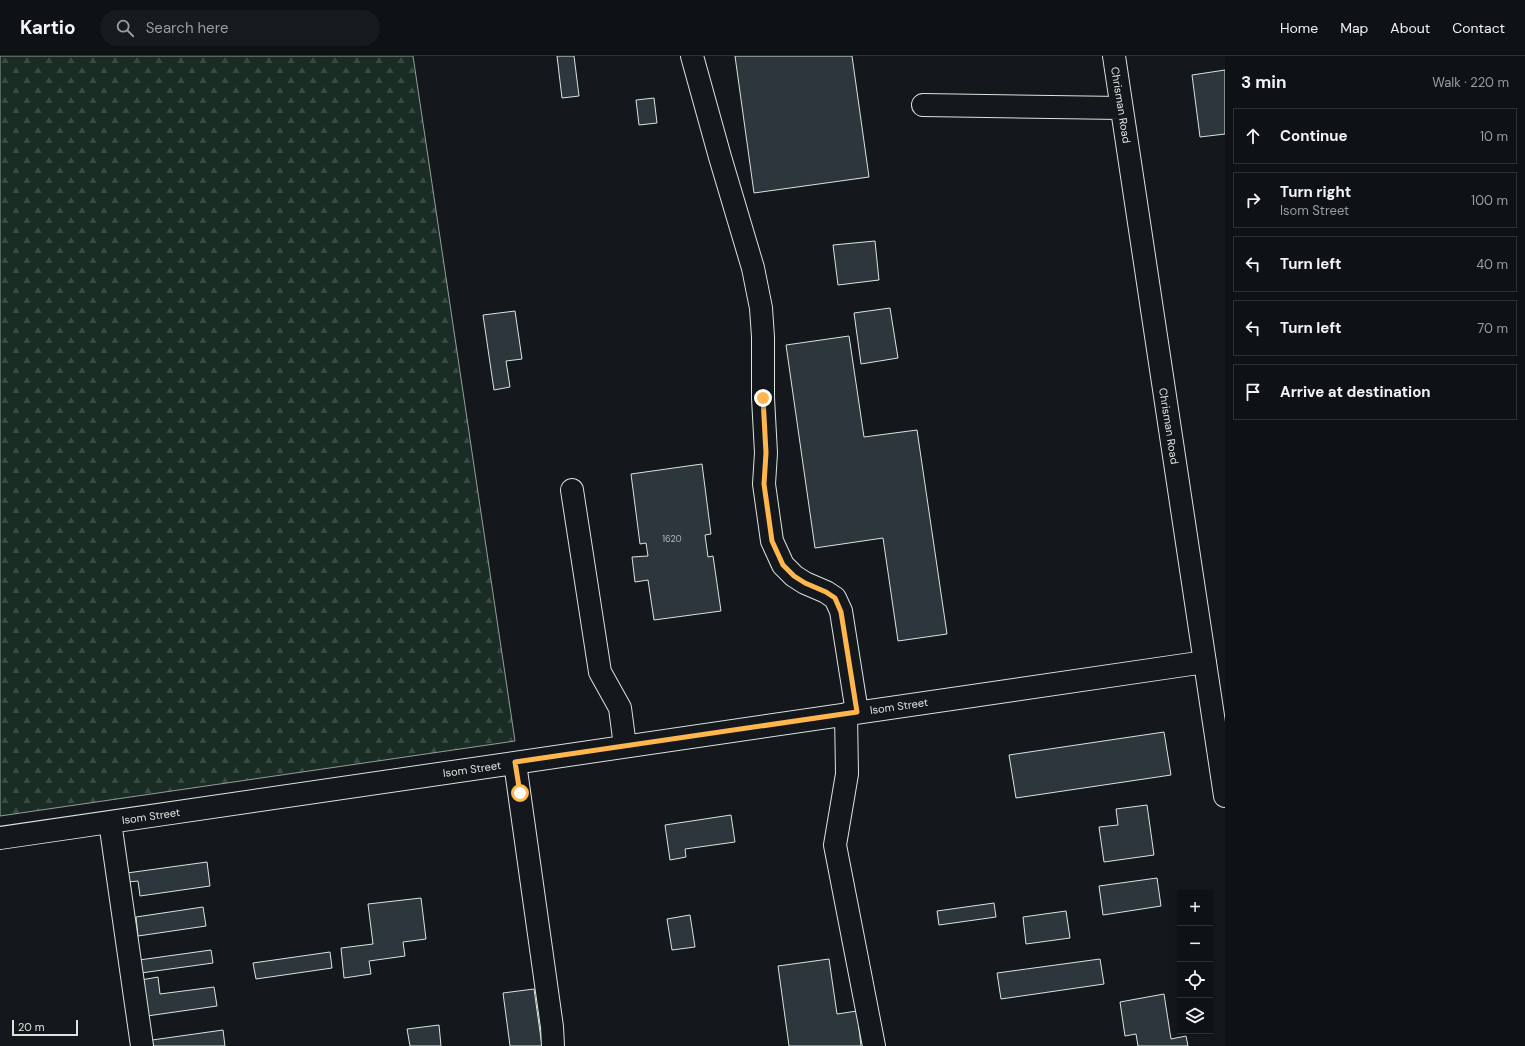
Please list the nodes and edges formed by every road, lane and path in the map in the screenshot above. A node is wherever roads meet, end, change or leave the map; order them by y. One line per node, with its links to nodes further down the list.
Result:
1 (692, 56): 7 (street)
2 (1114, 56): 4 (street, Chrisman Road)
3 (923, 105): 4 (street)
4 (1121, 108): 6 (street, Chrisman Road)
5 (572, 490): 8 (street)
6 (1205, 662): 7 (street, Isom Street); 10 (street, Chrisman Road)
7 (851, 713): 8 (street, Isom Street); 15 (street)
8 (625, 746): 9 (street, Isom Street)
9 (515, 762): 11 (street, Isom Street); 14 (street)
10 (1224, 784)
11 (110, 822): 12 (street, Isom Street); 13 (street)
12 (0, 838)
13 (142, 1046)
14 (553, 1046)
15 (874, 1046)

